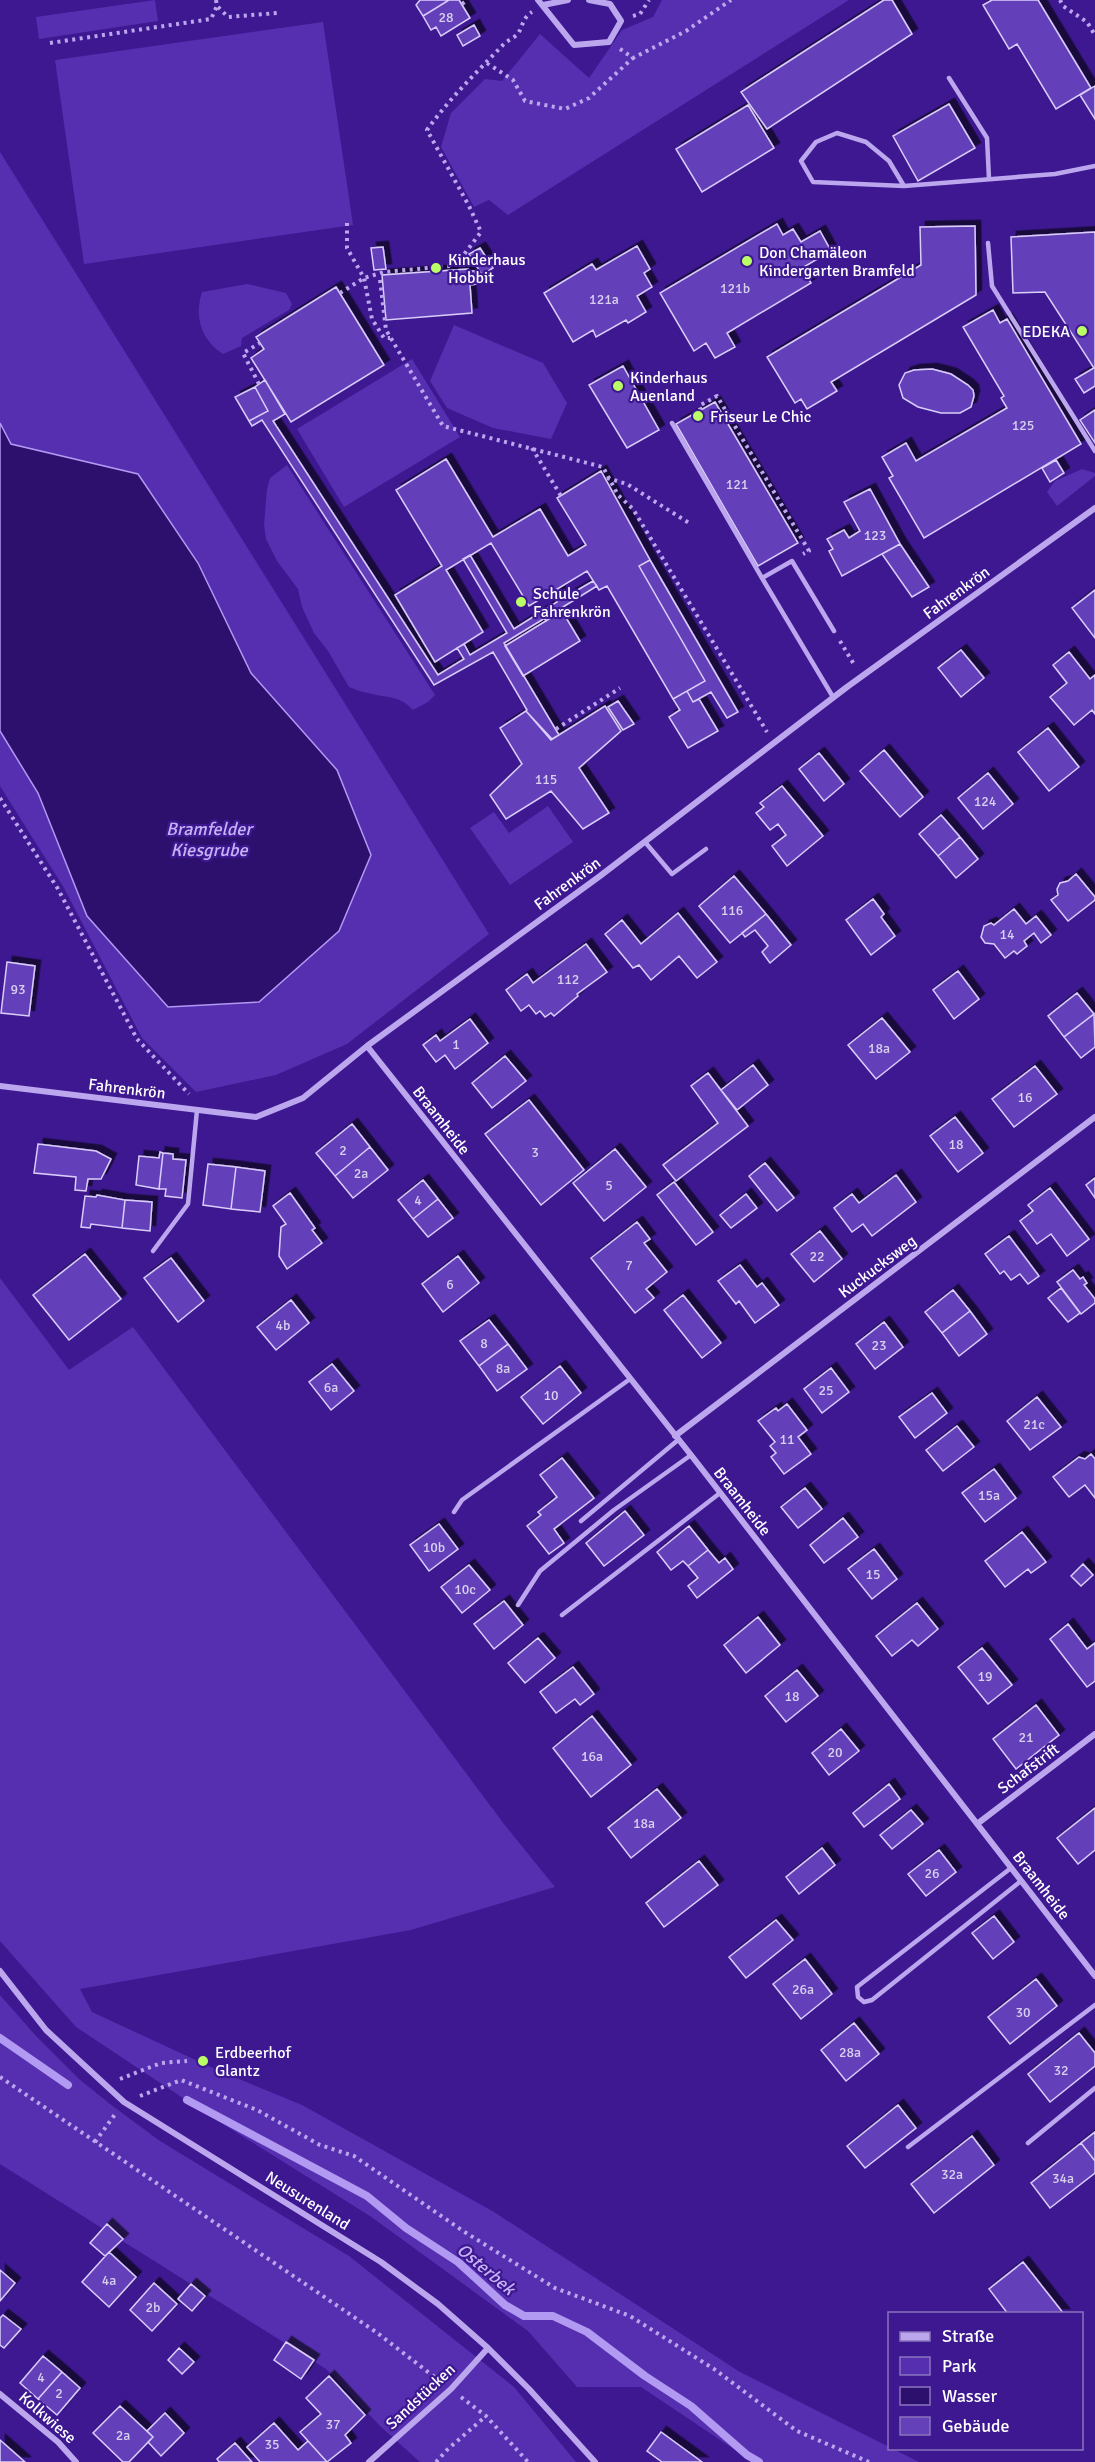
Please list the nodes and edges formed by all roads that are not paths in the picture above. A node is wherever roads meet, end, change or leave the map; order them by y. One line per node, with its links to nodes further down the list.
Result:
1 (568, 0): 3 (street)
2 (589, 0): 3 (street)
3 (540, 3)
4 (949, 78): 6 (lane)
5 (1095, 166): 6 (lane)
6 (989, 179): 7 (lane)
7 (904, 186): 7 (lane)
8 (988, 243): 10 (lane)
9 (672, 423): 12 (lane)
10 (1095, 451)
11 (1095, 508): 14 (street, Fahrenkrön)
12 (762, 578): 13 (lane); 14 (lane)
13 (834, 631)
14 (833, 697): 15 (street, Fahrenkrön)
15 (645, 842): 16 (lane); 17 (street, Fahrenkrön)
16 (706, 849)
17 (367, 1047): 19 (street, Fahrenkrön); 22 (street, Braamheide)
18 (0, 1086): 19 (street, Fahrenkrön)
19 (197, 1110): 21 (lane)
20 (1095, 1117): 23 (street, Kuckucksweg)
21 (153, 1251)
22 (630, 1379): 23 (street, Braamheide); 26 (lane)
23 (677, 1438): 24 (street, Braamheide); 27 (lane)
24 (690, 1455): 25 (street, Braamheide); 28 (lane)
25 (720, 1493): 29 (lane); 31 (street, Braamheide)
26 (454, 1512)
27 (581, 1521)
28 (518, 1605)
29 (562, 1615)
30 (1095, 1734): 31 (street, Schafstrift)
31 (977, 1824): 32 (street, Braamheide)
32 (1011, 1868): 33 (street, Braamheide); 33 (lane)
33 (1021, 1881): 35 (street, Braamheide)
34 (0, 1971): 40 (street, Neusurenland)
35 (1095, 1976)
36 (1095, 2005): 39 (lane)
37 (1095, 2088): 38 (lane)
38 (1028, 2143)
39 (908, 2147)
40 (488, 2348): 43 (street, Sandstücken); 44 (street, Neusurenland)
41 (0, 2394): 42 (street, Kolkwiese)
42 (76, 2462)
43 (369, 2462)
44 (595, 2462)

